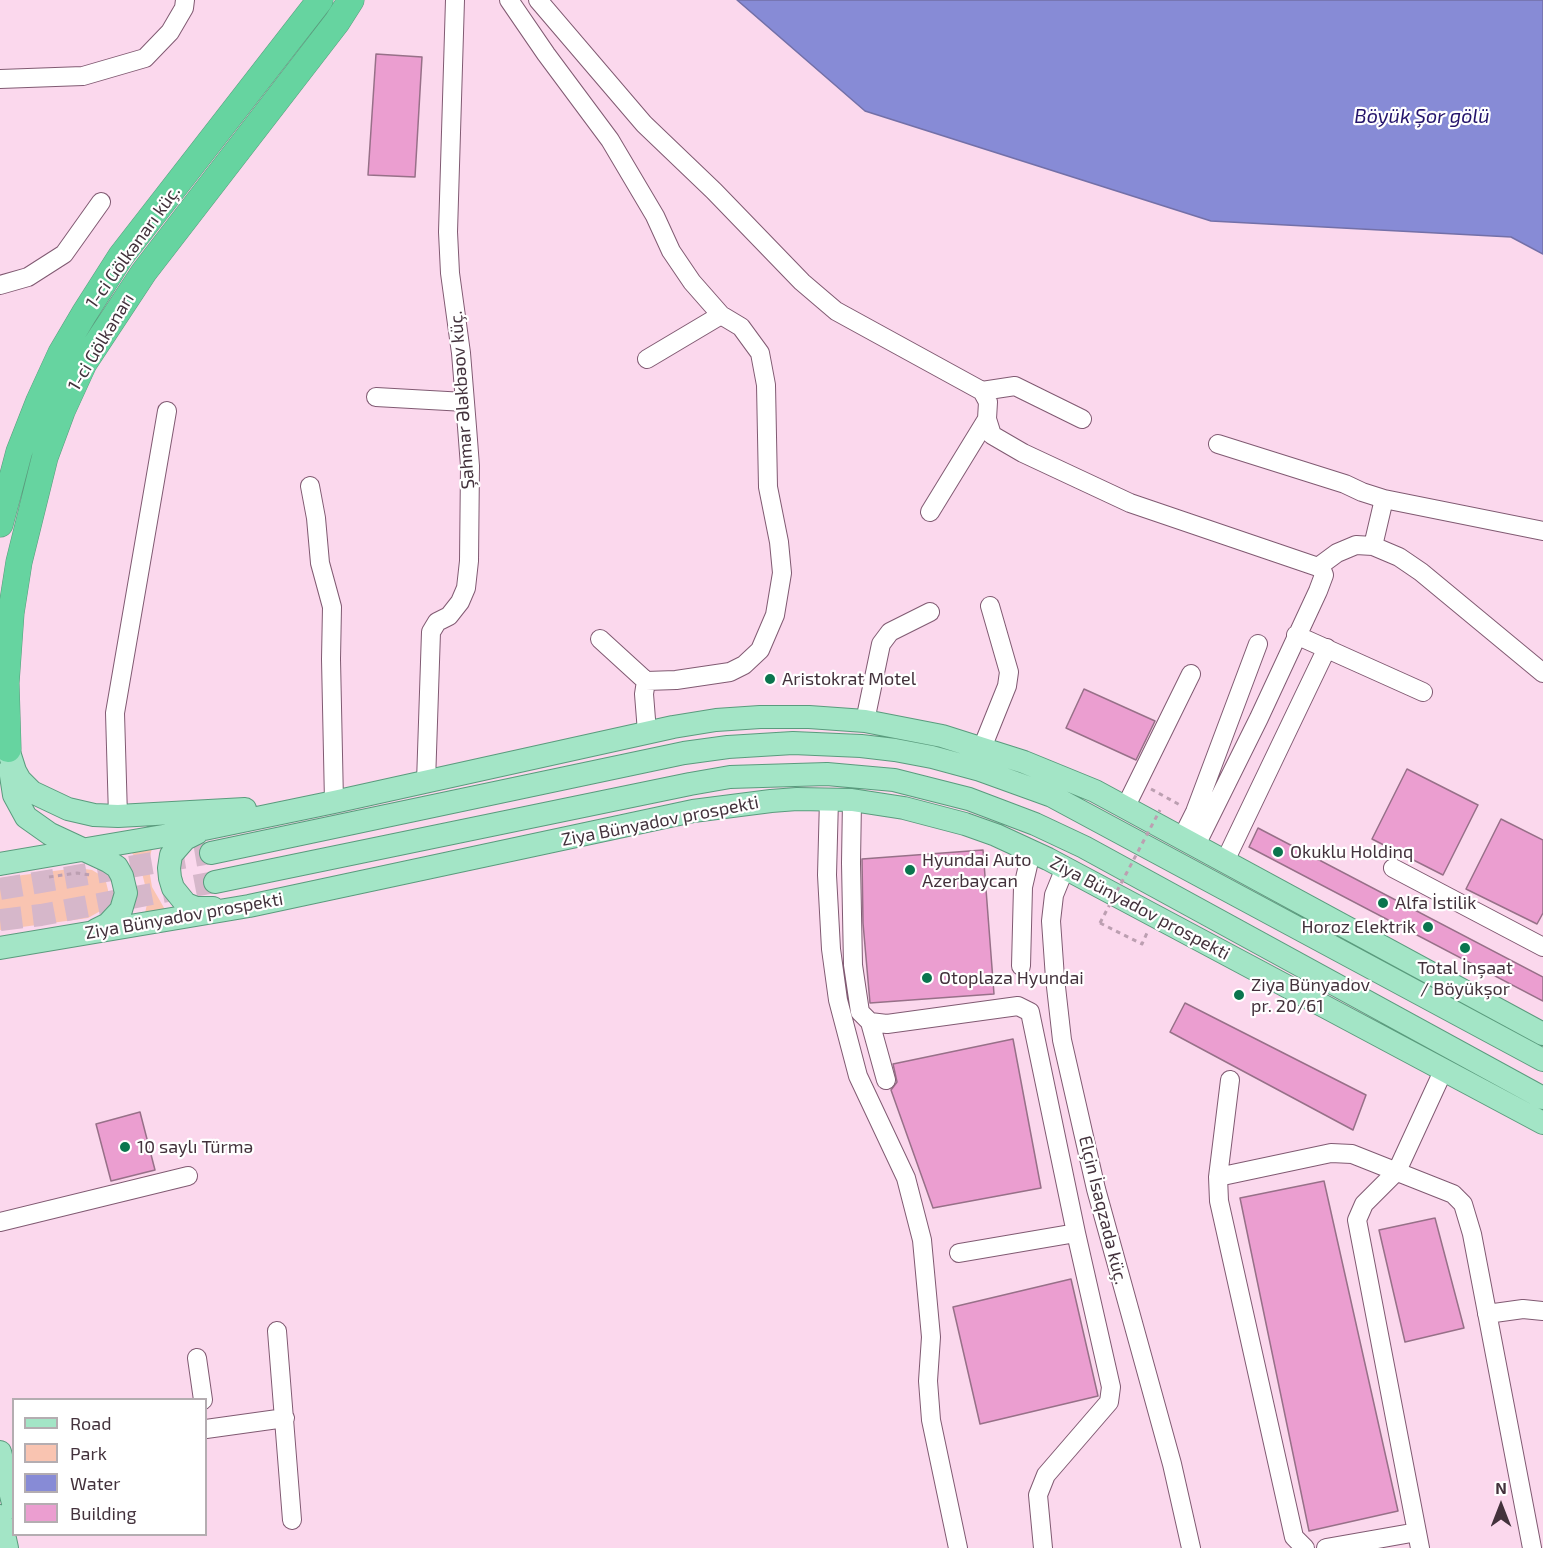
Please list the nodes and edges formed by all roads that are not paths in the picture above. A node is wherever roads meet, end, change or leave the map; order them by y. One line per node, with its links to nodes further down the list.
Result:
1 (185, 0): 7 (street)
2 (320, 0): 22 (highway, 1-ci Gölkənarı küç.)
3 (351, 0): 38 (highway, 1-ci Gölkənarı)
4 (538, 0): 12 (street)
5 (455, 2): 14 (street, Şahmar Ələkbəov küç.)
6 (518, 3): 10 (street)
7 (0, 79)
8 (101, 202): 9 (street)
9 (0, 287)
10 (721, 315): 11 (street); 34 (street)
11 (648, 359)
12 (982, 391): 16 (street); 17 (street)
13 (376, 397): 14 (street)
14 (465, 402): 41 (street, Şahmar Ələkbəov küç.)
15 (167, 411): 47 (street)
16 (987, 419): 21 (street); 25 (street)
17 (1082, 419)
18 (1218, 444): 20 (street)
19 (310, 486): 45 (street)
20 (1384, 499): 23 (street); 24 (street)
21 (930, 512)
22 (0, 524)
23 (1543, 531)
24 (1373, 546): 25 (street); 32 (street)
25 (1318, 567): 28 (street)
26 (990, 606): 39 (street)
27 (930, 612): 36 (street)
28 (1296, 635): 31 (street); 49 (street)
29 (600, 639): 34 (street)
30 (1258, 644): 49 (street)
31 (1327, 648): 35 (street); 54 (street)
32 (1543, 673)
33 (1191, 674): 46 (street)
34 (646, 681): 37 (street)
35 (1423, 692)
36 (865, 721): 37 (main road); 39 (main road)
37 (647, 732): 41 (main road)
38 (8, 748): 47 (main road); 51 (main road)
39 (982, 748): 42 (main road)
40 (932, 757): 42 (main road); 52 (main road); 68 (main road)
41 (426, 782): 45 (main road)
42 (1095, 791): 46 (main road)
43 (829, 800): 44 (main road, Ziya Bünyadov prospekti); 59 (main road, Ziya Bünyadov prospekti); 93 (street)
44 (852, 800): 50 (main road); 53 (main road, Ziya Bünyadov prospekti); 66 (street)
45 (334, 802): 47 (main road); 48 (main road)
46 (1125, 808): 49 (main road)
47 (118, 816)
48 (204, 829): 51 (main road); 59 (main road)
49 (1189, 841): 54 (main road)
50 (1084, 847): 58 (main road, Ziya Bünyadov prospekti); 65 (main road, Ziya Bünyadov prospekti)
51 (83, 851): 55 (main road); 60 (main road)
52 (211, 853)
53 (1035, 853): 56 (main road, Ziya Bünyadov prospekti); 64 (street)
54 (1225, 861): 63 (main road)
55 (0, 864)
56 (1065, 867): 69 (main road, Ziya Bünyadov prospekti); 95 (street, Elçin İsaqzadə küç.)
57 (1393, 867): 61 (street)
58 (215, 882)
59 (249, 906): 60 (main road, Ziya Bünyadov prospekti)
60 (68, 937): 62 (main road, Ziya Bünyadov prospekti)
61 (1543, 947)
62 (6, 949)
63 (1394, 953): 67 (main road); 68 (main road)
64 (1021, 966)
65 (1370, 1004): 72 (main road, Ziya Bünyadov prospekti); 73 (main road)
66 (870, 1023): 70 (street); 78 (street)
67 (1543, 1034)
68 (1543, 1058)
69 (1444, 1069): 73 (main road, Ziya Bünyadov prospekti); 74 (street)
70 (886, 1080)
71 (1230, 1080): 76 (street)
72 (1543, 1098)
73 (1543, 1123)
74 (1397, 1171): 76 (street); 81 (street); 91 (street)
75 (188, 1176): 77 (street)
76 (1218, 1177): 96 (street)
77 (0, 1222)
78 (1076, 1233): 79 (street); 94 (street)
79 (959, 1253)
80 (1543, 1311): 81 (street)
81 (1487, 1314): 98 (street)
82 (277, 1330): 85 (street)
83 (197, 1358): 84 (street)
84 (203, 1398)
85 (285, 1419): 86 (street); 89 (street)
86 (207, 1426)
87 (5, 1458): 88 (main road)
88 (12, 1496)
89 (292, 1520)
90 (6, 1531): 92 (main road)
91 (1418, 1540): 97 (street)
92 (24, 1548)
93 (958, 1548)
94 (1043, 1548)
95 (1191, 1548)
96 (1305, 1548)
97 (1326, 1548)
98 (1532, 1548)

